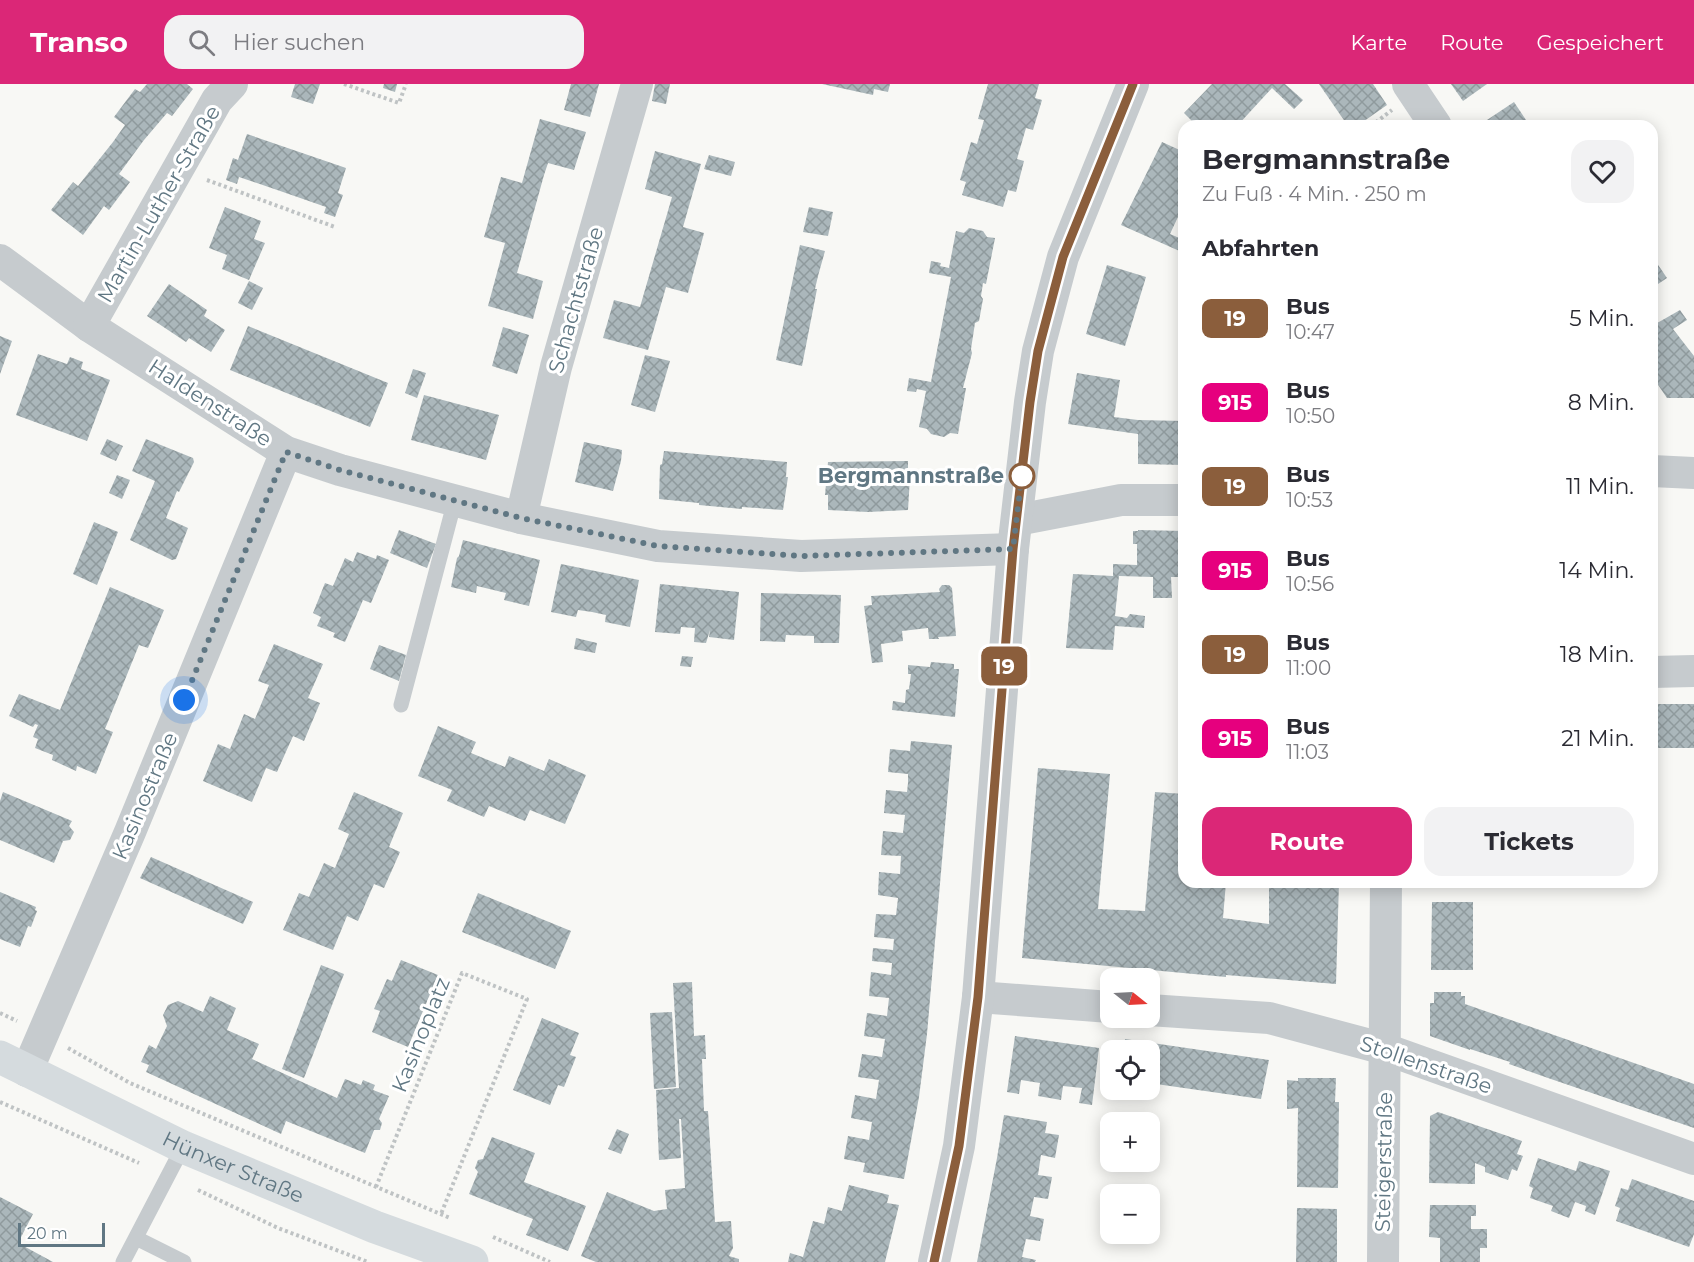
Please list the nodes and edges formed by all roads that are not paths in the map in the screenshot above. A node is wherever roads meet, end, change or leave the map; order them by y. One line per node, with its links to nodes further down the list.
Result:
1 (232, 84): 7 (street, Martin-Luther-Straße)
2 (637, 84): 13 (street, Schachtstraße)
3 (1133, 84): 14 (street)
4 (1408, 84): 5 (street)
5 (1432, 120)
6 (0, 260): 7 (street, Haldenstraße)
7 (89, 326): 8 (street, Haldenstraße)
8 (286, 452): 11 (street, Haldenstraße); 23 (street, Kasinostraße)
9 (1658, 471): 10 (street)
10 (1694, 473)
11 (455, 500): 13 (street, Haldenstraße); 17 (lane)
12 (1178, 500): 14 (street, Haldenstraße)
13 (521, 518): 14 (street, Haldenstraße)
14 (1015, 535): 19 (street)
15 (1694, 671): 16 (street)
16 (1658, 672)
17 (400, 705)
18 (1386, 888): 22 (street, Steigerstraße)
19 (978, 997): 20 (street); 30 (street)
20 (1100, 1006)
21 (1160, 1011): 22 (street, Stollenstraße)
22 (1385, 1049): 25 (street, Stollenstraße); 31 (street, Steigerstraße)
23 (14, 1064): 24 (main road, Hünxer Straße)
24 (183, 1147): 26 (lane); 27 (main road, Hünxer Straße)
25 (1694, 1160)
26 (136, 1238): 28 (lane); 29 (lane)
27 (478, 1248)
28 (123, 1262)
29 (184, 1262)
30 (934, 1262)
31 (1383, 1262)

